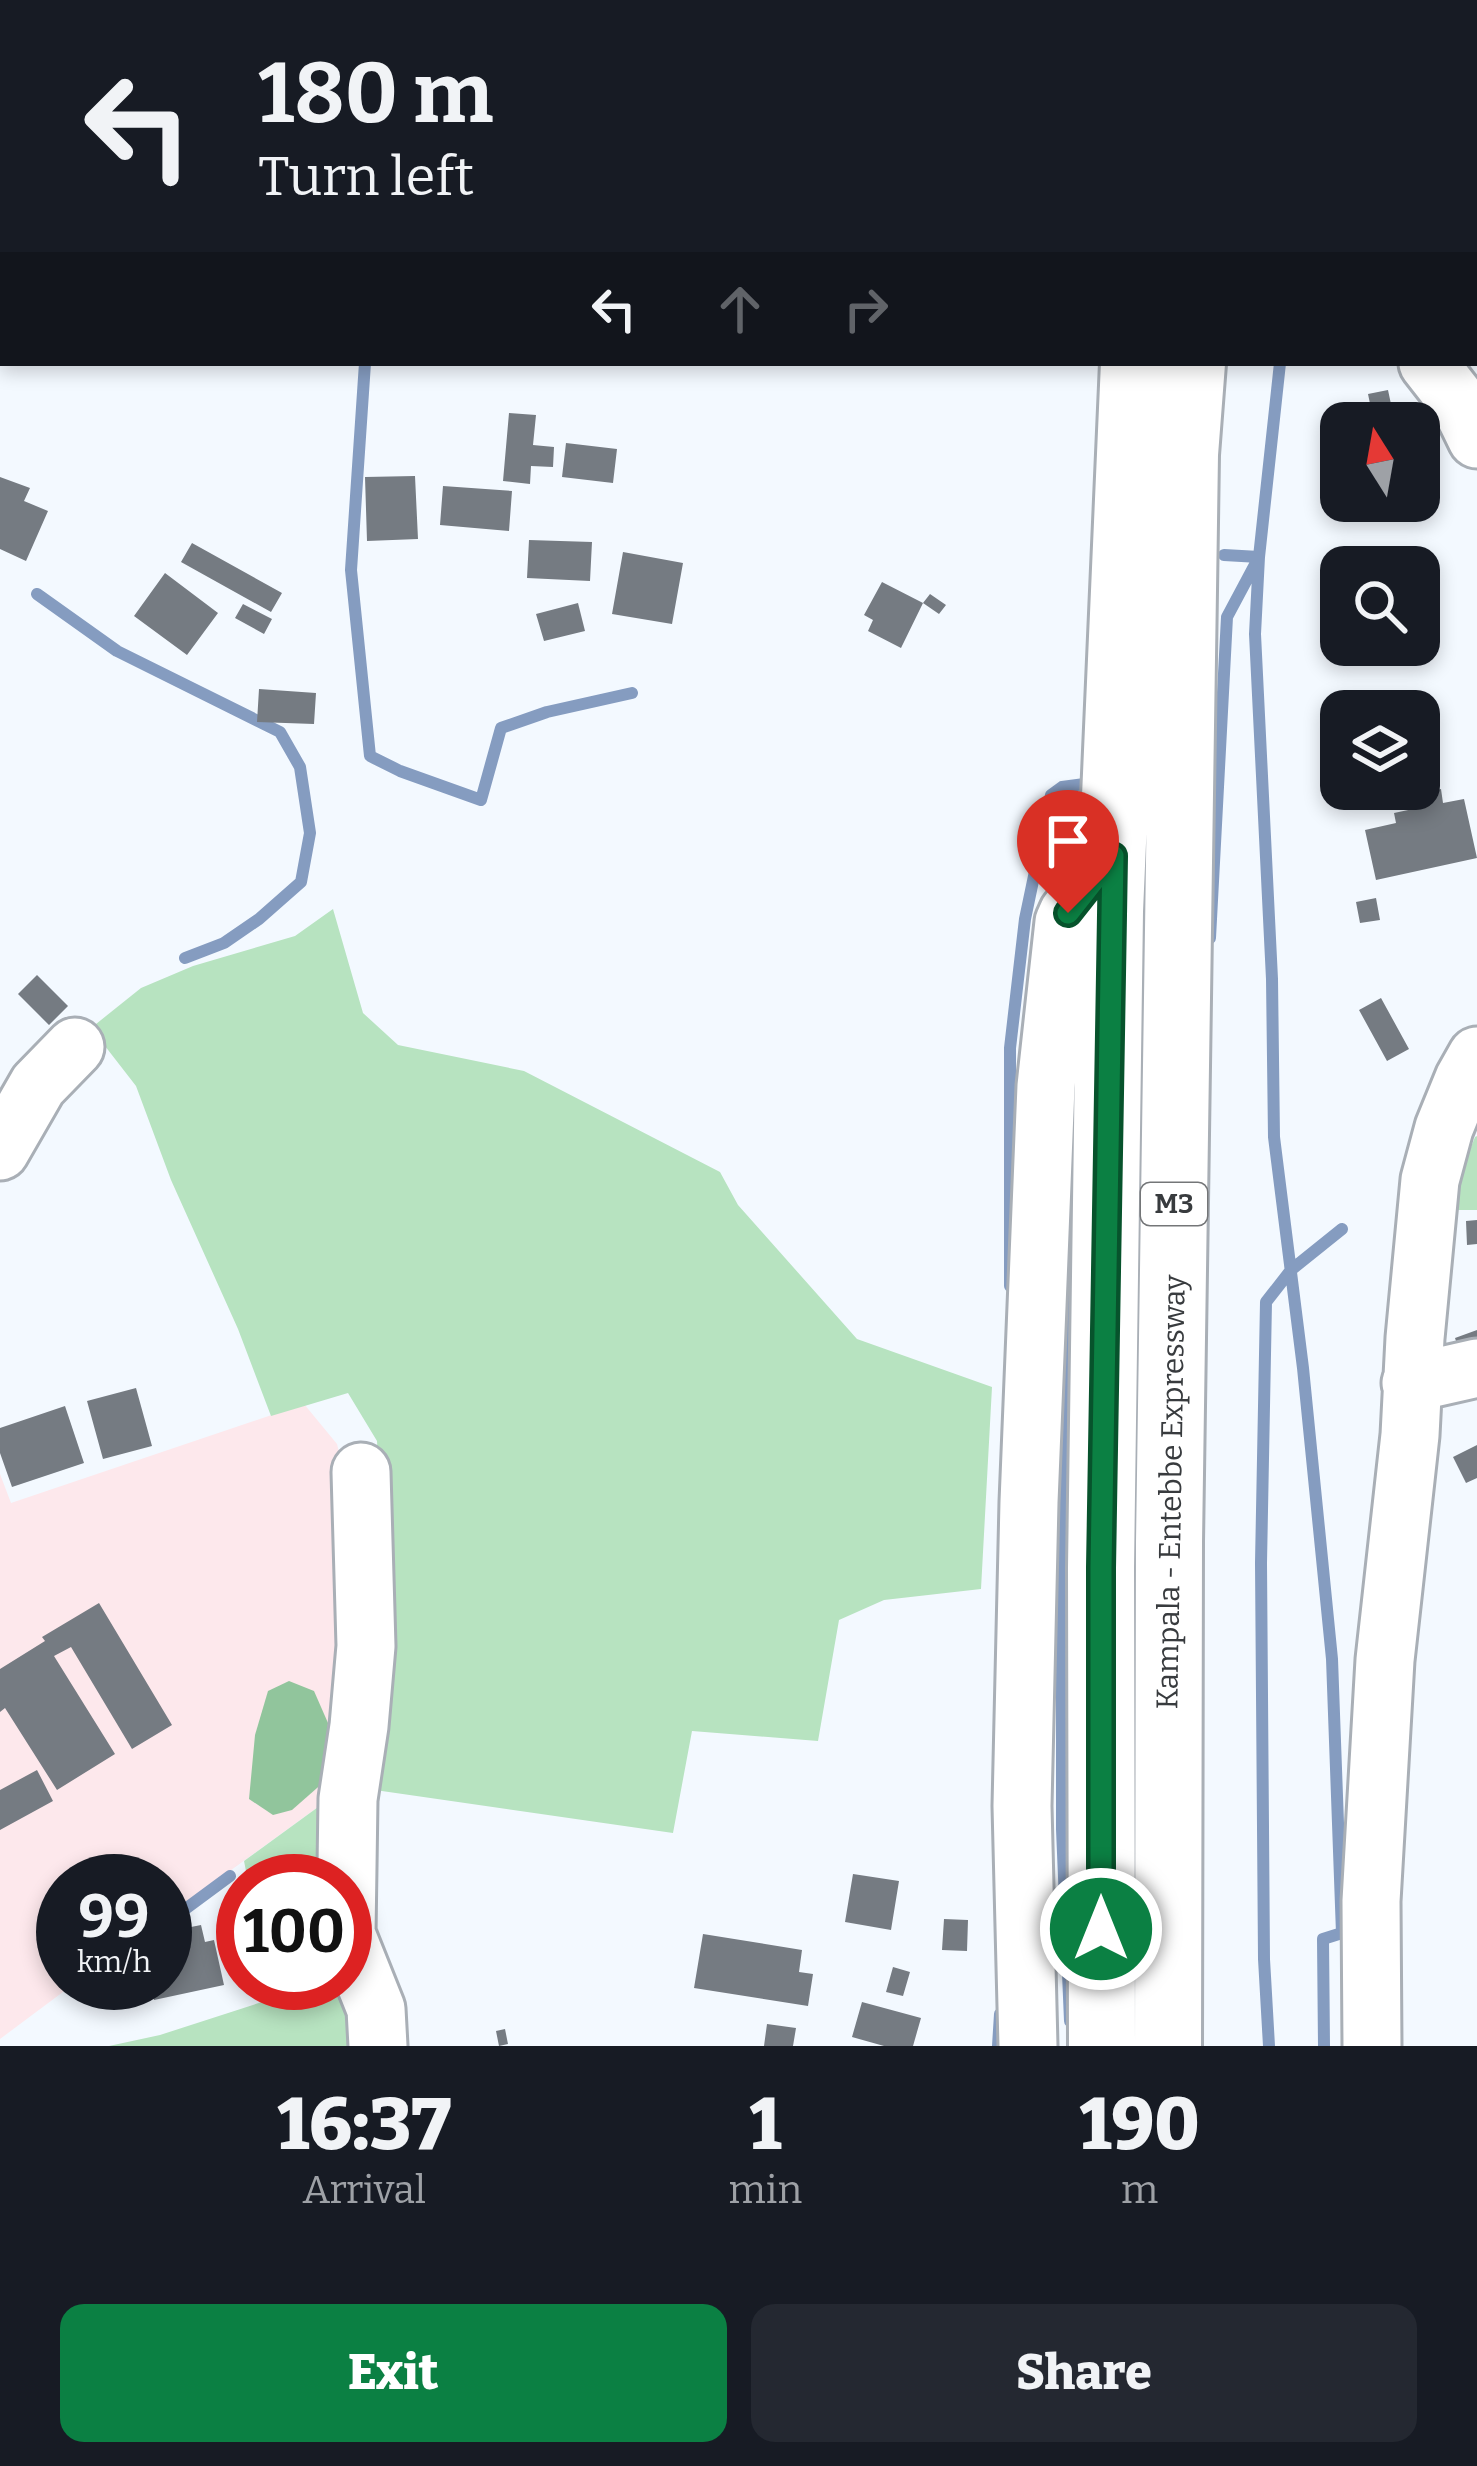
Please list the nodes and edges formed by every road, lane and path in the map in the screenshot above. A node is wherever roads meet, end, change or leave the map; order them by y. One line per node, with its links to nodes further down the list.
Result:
1 (1134, 366): 3 (highway, M3)
2 (1192, 366): 13 (highway, Kampala - Entebbe Expressway / M3)
3 (1113, 856): 11 (street); 12 (highway, M3)
4 (75, 1047): 6 (street)
5 (1477, 1056): 8 (street)
6 (0, 1151)
7 (1477, 1368): 8 (street)
8 (1412, 1383): 14 (street)
9 (361, 1472): 10 (street)
10 (377, 2046)
11 (1028, 2046)
12 (1102, 2046)
13 (1168, 2046)
14 (1372, 2046)

